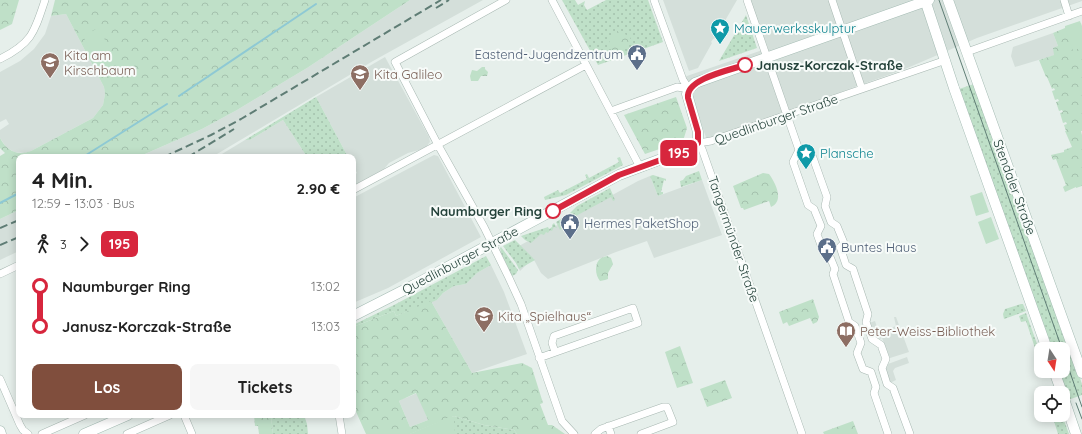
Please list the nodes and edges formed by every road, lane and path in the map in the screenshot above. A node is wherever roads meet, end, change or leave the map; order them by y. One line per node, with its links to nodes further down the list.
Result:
1 (45, 0): 15 (street)
2 (506, 0): 23 (street)
3 (552, 0): 17 (street)
4 (654, 0): 18 (street, Tangermünder Straße)
5 (747, 0): 14 (street)
6 (832, 0): 12 (street)
7 (927, 0): 12 (main road); 16 (main road, Stendaler Straße)
8 (948, 0): 13 (main road, Stendaler Straße)
9 (1064, 0): 11 (street)
10 (1082, 10): 11 (street)
11 (1069, 16): 13 (street)
12 (842, 30): 14 (main road); 19 (street)
13 (967, 52): 34 (main road, Stendaler Straße)
14 (766, 57): 18 (main road); 21 (street)
15 (0, 59)
16 (946, 60): 19 (street, Quedlinburger Straße); 31 (main road, Stendaler Straße)
17 (586, 64): 20 (street); 23 (street)
18 (689, 89): 20 (street); 22 (main road, Tangermünder Straße)
19 (862, 89): 21 (street, Quedlinburger Straße)
20 (611, 111): 25 (street)
21 (787, 115): 22 (street, Quedlinburger Straße); 24 (street)
22 (698, 143): 25 (main road, Quedlinburger Straße); 57 (street, Tangermünder Straße)
23 (438, 145): 26 (street); 27 (street)
24 (799, 150): 58 (street); 59 (street)
25 (640, 166): 27 (main road, Quedlinburger Straße)
26 (356, 188)
27 (492, 243): 30 (main road, Quedlinburger Straße); 33 (street)
28 (16, 266): 29 (street)
29 (0, 274)
30 (356, 314)
31 (1045, 342)
32 (555, 352): 32 (street); 33 (street)
33 (539, 358): 53 (street)
34 (1082, 373)
35 (0, 379): 36 (street)
36 (16, 416)
37 (1070, 416): 60 (main road)
38 (17, 418): 47 (street)
39 (78, 418): 48 (street)
40 (121, 418): 49 (main road)
41 (163, 418): 50 (street)
42 (185, 418): 51 (street)
43 (339, 418): 52 (street)
44 (608, 426): 54 (street); 55 (street); 56 (street)
45 (0, 431): 46 (main road)
46 (1, 434)
47 (28, 434)
48 (42, 434)
49 (84, 434)
50 (127, 434)
51 (192, 434)
52 (342, 434)
53 (574, 434)
54 (595, 434)
55 (611, 434)
56 (641, 434)
57 (802, 434)
58 (888, 434)
59 (910, 434)
60 (1076, 434)

